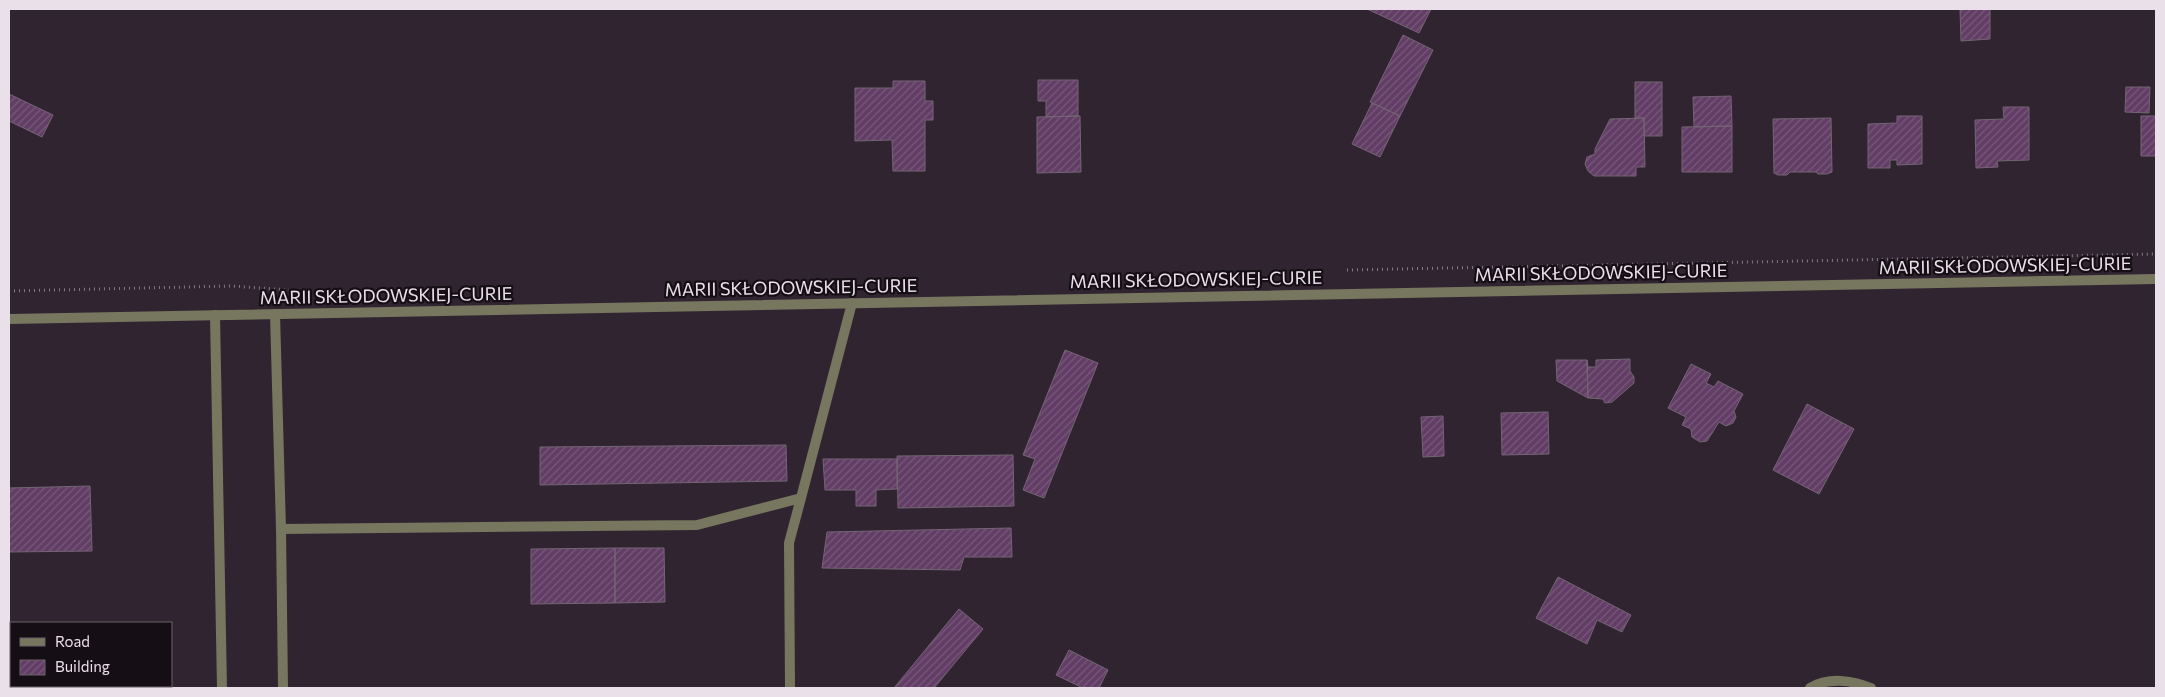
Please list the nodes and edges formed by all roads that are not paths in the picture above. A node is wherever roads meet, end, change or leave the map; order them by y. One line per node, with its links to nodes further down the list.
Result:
1 (2156, 279): 2 (street, MARII SKŁODOWSKIEJ-CURIE)
2 (852, 302): 3 (street, MARII SKŁODOWSKIEJ-CURIE); 6 (street)
3 (275, 314): 4 (street, MARII SKŁODOWSKIEJ-CURIE); 7 (street)
4 (215, 315): 5 (street, MARII SKŁODOWSKIEJ-CURIE); 8 (street)
5 (9, 319)
6 (801, 498): 7 (street); 10 (street)
7 (281, 529): 9 (street)
8 (222, 688)
9 (283, 688)
10 (790, 688)
11 (1810, 688): 12 (street)
12 (1872, 688)

